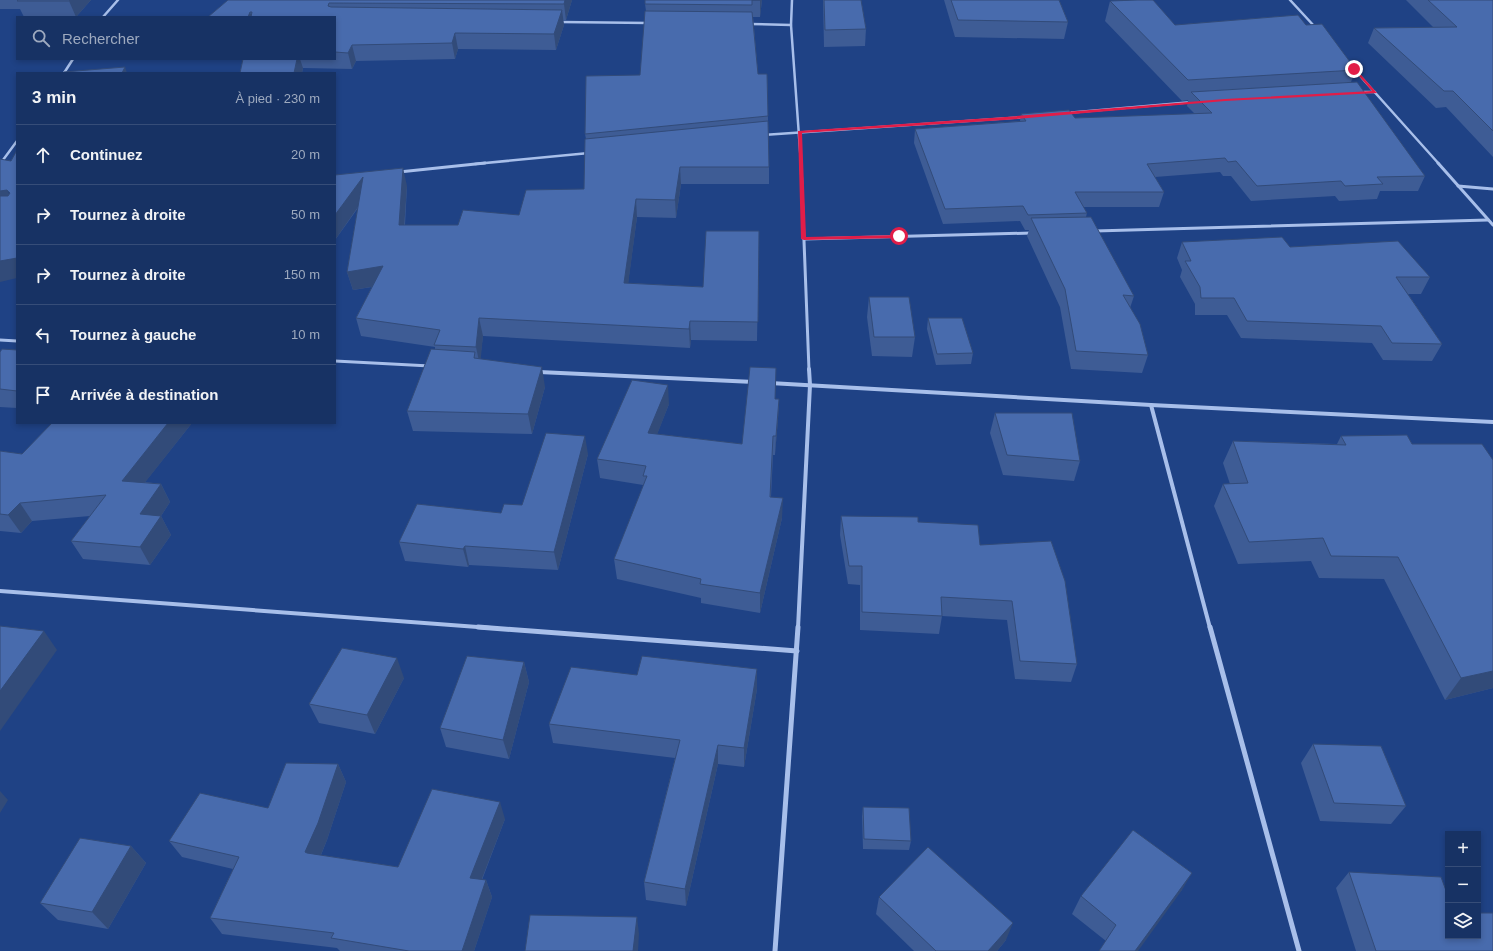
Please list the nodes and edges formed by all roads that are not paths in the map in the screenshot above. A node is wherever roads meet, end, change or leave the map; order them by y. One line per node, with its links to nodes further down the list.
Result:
1 (118, 0): 4 (street)
2 (792, 0): 8 (street)
3 (1290, 0): 9 (street)
4 (104, 16)
5 (556, 22): 6 (street)
6 (650, 23)
7 (744, 24): 8 (street)
8 (791, 25): 18 (street)
9 (1316, 29)
10 (72, 60): 12 (street)
11 (1348, 63): 14 (street)
12 (65, 72)
13 (1359, 92): 14 (street)
14 (1375, 92): 24 (street)
15 (1201, 102): 16 (street)
16 (1060, 114)
17 (1028, 116): 18 (street)
18 (800, 132): 19 (street); 30 (street)
19 (761, 136)
20 (16, 142): 22 (street)
21 (595, 152): 23 (street)
22 (0, 165)
23 (398, 172)
24 (1458, 186): 25 (street); 26 (street)
25 (1493, 189)
26 (1488, 220): 27 (street); 28 (street)
27 (1493, 225)
28 (1090, 231)
29 (1035, 232): 30 (street)
30 (804, 239): 36 (street)
31 (0, 340): 32 (street)
32 (16, 341)
33 (336, 361): 34 (street)
34 (438, 367)
35 (533, 371): 36 (street)
36 (810, 385): 37 (street); 40 (street)
37 (1151, 405): 38 (street); 42 (street)
38 (1493, 422)
39 (0, 591): 40 (street)
40 (797, 651): 41 (street)
41 (775, 951)
42 (1299, 951)

